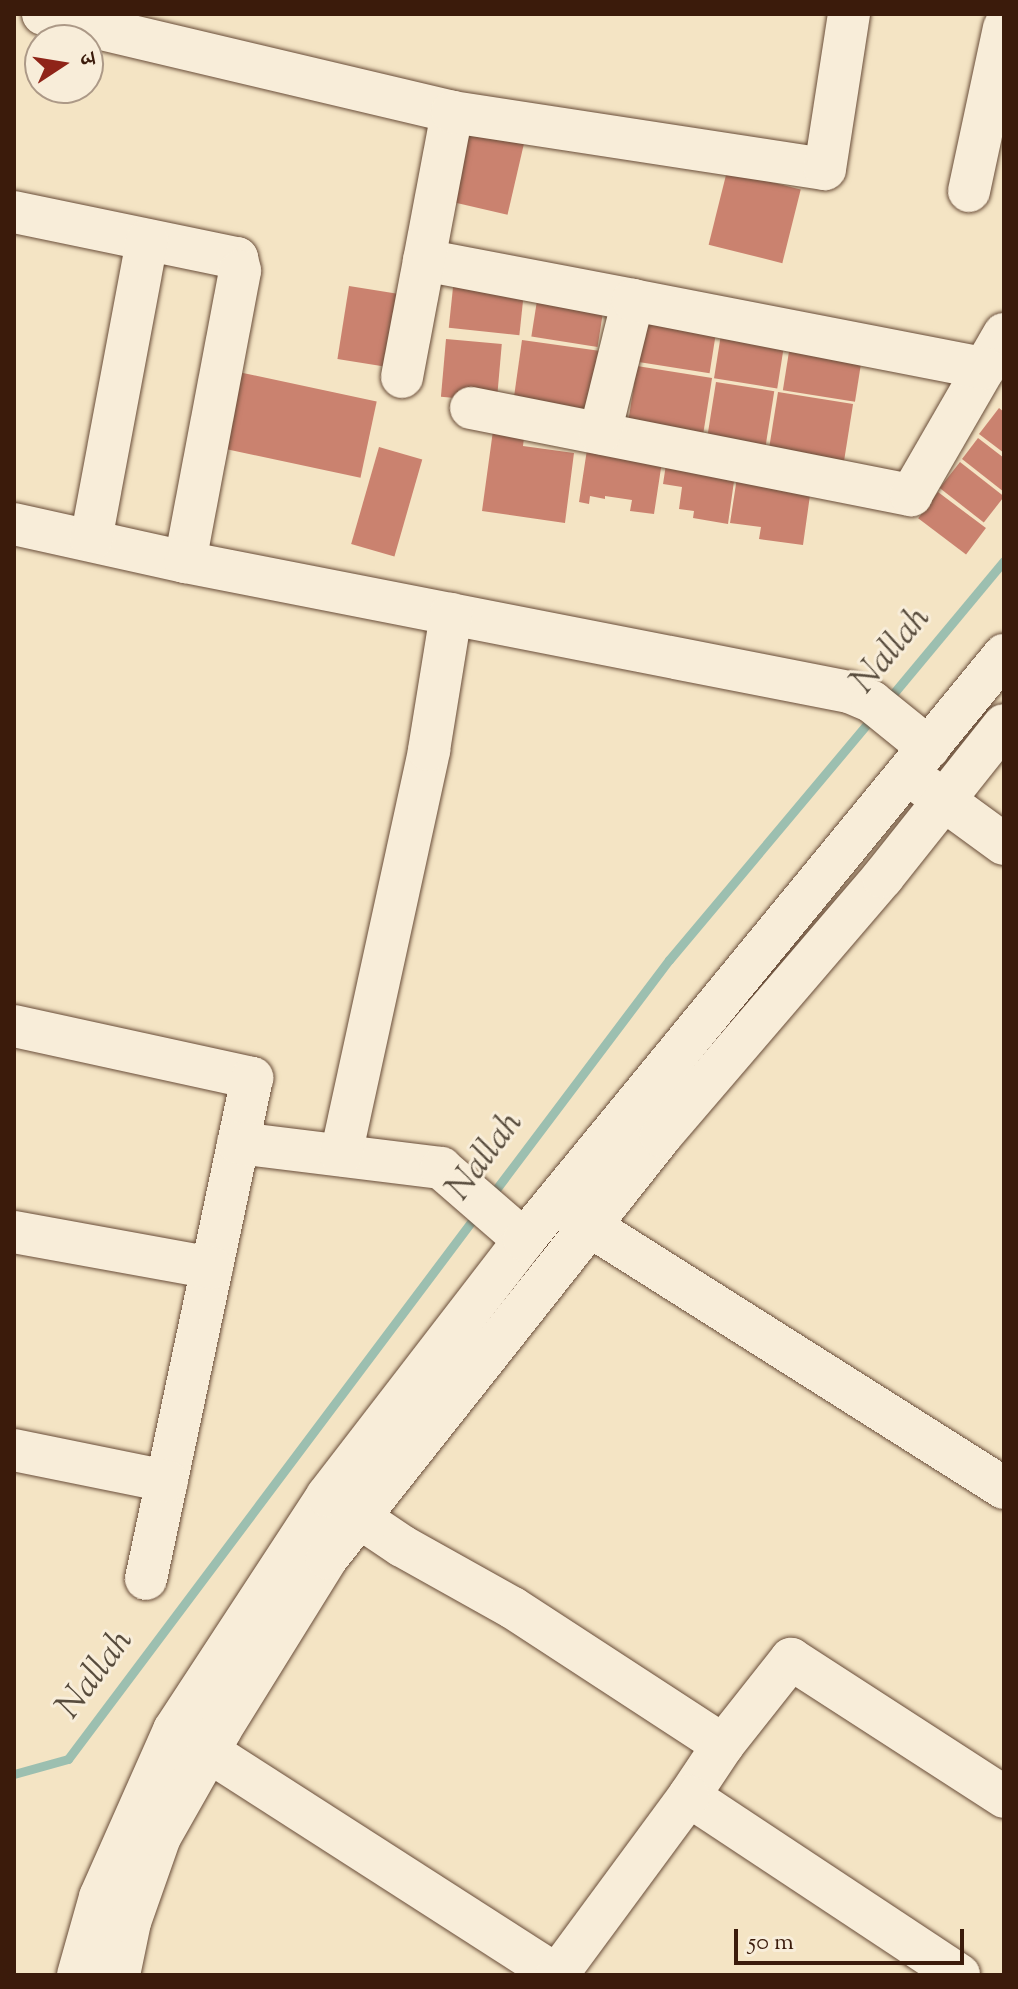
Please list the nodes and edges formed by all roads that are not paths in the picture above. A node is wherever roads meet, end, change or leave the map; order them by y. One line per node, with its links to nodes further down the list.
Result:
1 (43, 14): 3 (street)
2 (849, 14): 5 (street)
3 (86, 19): 5 (street)
4 (1004, 28): 6 (street)
5 (452, 112): 9 (street)
6 (969, 191)
7 (14, 212): 8 (street)
8 (147, 240): 16 (street); 17 (street)
9 (424, 260): 10 (street); 12 (street)
10 (633, 300): 11 (street); 14 (street)
11 (994, 351): 14 (street)
12 (402, 377)
13 (471, 408): 14 (street)
14 (600, 433)
15 (14, 524): 16 (street)
16 (91, 540): 17 (street)
17 (185, 562): 18 (street)
18 (451, 614): 21 (street); 27 (street)
19 (1004, 655): 21 (street)
20 (1004, 725): 22 (street)
21 (923, 747): 22 (street); 23 (street); 28 (street)
22 (990, 769): 23 (street)
23 (944, 800): 24 (street); 29 (street)
24 (1004, 844)
25 (14, 1026): 26 (street)
26 (238, 1143): 27 (street); 32 (street)
27 (341, 1155): 31 (street)
28 (555, 1204): 29 (street); 31 (street)
29 (590, 1226): 35 (street); 36 (street)
30 (14, 1232): 32 (street)
31 (524, 1240): 36 (street)
32 (212, 1268): 34 (street)
33 (14, 1450): 34 (street)
34 (167, 1481): 37 (street)
35 (1004, 1488)
36 (343, 1506): 38 (street); 39 (street)
37 (146, 1579)
38 (192, 1741): 42 (street); 43 (street); 44 (street)
39 (723, 1745): 40 (street); 41 (street)
40 (689, 1796): 44 (street); 45 (street)
41 (1004, 1797)
42 (78, 1975)
43 (119, 1975)
44 (557, 1975)
45 (959, 1975)

